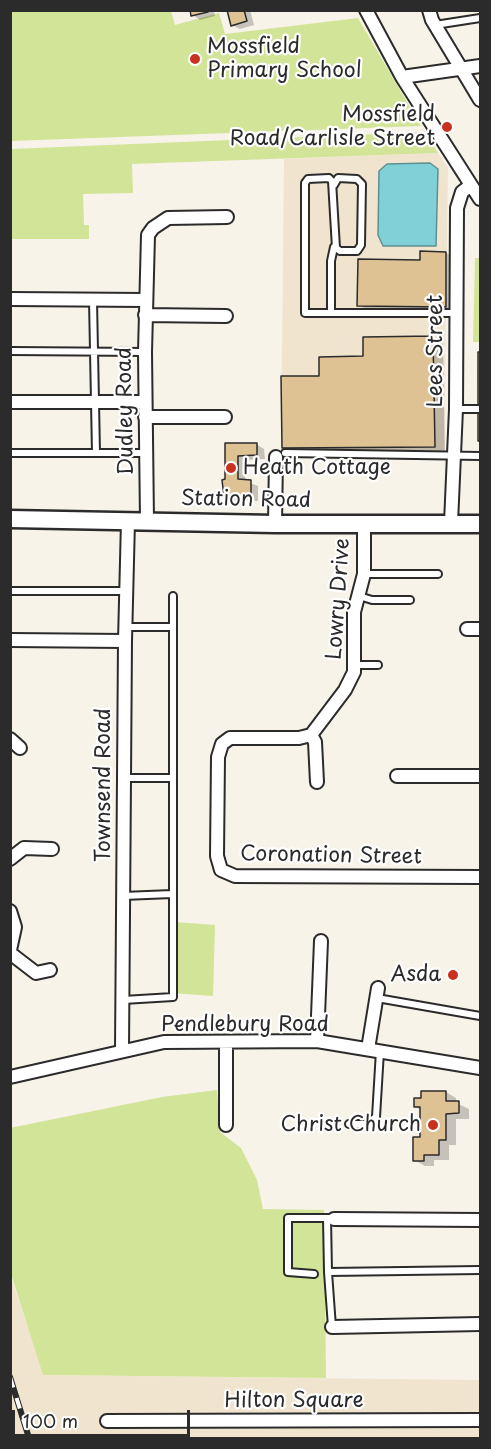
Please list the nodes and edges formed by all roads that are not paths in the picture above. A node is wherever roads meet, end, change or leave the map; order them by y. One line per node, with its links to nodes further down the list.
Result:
1 (366, 10): 7 (street)
2 (429, 10): 4 (street)
3 (480, 18): 4 (lane)
4 (435, 25): 6 (street)
5 (480, 66): 6 (street)
6 (459, 67): 7 (street); 8 (street)
7 (402, 77): 9 (street)
8 (480, 100)
9 (471, 184): 11 (street); 18 (street, Lees Street)
10 (334, 185): 13 (lane); 13 (lane); 17 (lane)
11 (480, 199)
12 (227, 217): 16 (street, Dudley Road)
13 (334, 247): 17 (lane)
14 (10, 299): 15 (street)
15 (93, 300): 16 (street); 22 (lane)
16 (145, 300): 19 (street, Dudley Road)
17 (331, 313): 18 (lane)
18 (455, 313): 27 (street, Lees Street)
19 (145, 315): 20 (street); 23 (street, Dudley Road)
20 (226, 316)
21 (10, 351): 22 (lane)
22 (94, 351): 23 (lane); 25 (lane)
23 (145, 352): 26 (street, Dudley Road)
24 (10, 402): 25 (street)
25 (95, 402): 26 (street); 32 (lane)
26 (145, 402): 29 (street, Dudley Road)
27 (456, 409): 28 (lane); 35 (street, Lees Street)
28 (480, 409)
29 (145, 417): 30 (street); 33 (street, Dudley Road)
30 (225, 417)
31 (10, 453): 32 (lane)
32 (96, 453): 33 (lane)
33 (146, 453): 39 (street, Dudley Road)
34 (281, 455): 35 (lane); 41 (street)
35 (454, 456): 36 (lane); 40 (street, Lees Street)
36 (480, 456)
37 (10, 519): 38 (main road, Station Road)
38 (128, 521): 39 (main road, Station Road); 47 (street, Townsend Road)
39 (147, 521): 41 (main road, Station Road)
40 (451, 523): 42 (main road, Station Road); 43 (main road, Station Road)
41 (275, 524): 42 (main road, Station Road)
42 (364, 524): 44 (street, Lowry Drive)
43 (480, 524)
44 (364, 574): 45 (lane); 49 (street, Lowry Drive)
45 (438, 574)
46 (10, 591): 47 (lane)
47 (125, 591): 51 (street, Townsend Road)
48 (173, 596): 52 (lane)
49 (358, 596): 50 (lane); 57 (street, Lowry Drive)
50 (410, 600)
51 (125, 627): 52 (lane); 56 (street, Townsend Road)
52 (173, 627): 63 (lane)
53 (466, 629): 54 (street)
54 (480, 629)
55 (10, 640): 56 (street)
56 (124, 640): 62 (street, Townsend Road)
57 (353, 665): 58 (lane); 59 (street, Lowry Drive)
58 (378, 665)
59 (311, 735): 64 (street); 67 (street, Coronation Street)
60 (397, 776): 61 (street)
61 (480, 776)
62 (124, 778): 63 (lane); 69 (street, Townsend Road)
63 (172, 778): 68 (lane)
64 (317, 782)
65 (52, 849): 66 (street)
66 (10, 859)
67 (480, 877)
68 (172, 894): 69 (lane); 75 (lane)
69 (123, 896): 75 (street, Townsend Road)
70 (10, 911): 72 (street)
71 (321, 941): 77 (street)
72 (10, 952): 73 (street)
73 (50, 970)
74 (378, 993): 76 (lane); 80 (street)
75 (123, 1000): 79 (street, Townsend Road)
76 (480, 1016)
77 (317, 1041): 78 (street, Pendlebury Road); 80 (street, Pendlebury Road)
78 (226, 1042): 79 (street, Pendlebury Road); 84 (street)
79 (123, 1050): 82 (street, Pendlebury Road)
80 (374, 1050): 81 (street, Pendlebury Road); 83 (lane)
81 (480, 1068)
82 (10, 1077)
83 (349, 1124)
84 (226, 1125)
85 (331, 1218): 86 (street); 88 (lane); 89 (lane)
86 (480, 1220)
87 (480, 1270): 88 (lane)
88 (328, 1272): 91 (lane)
89 (314, 1274)
90 (480, 1324): 91 (street)
91 (332, 1327)
92 (480, 1420): 93 (street, Hilton Square)
93 (107, 1421)

